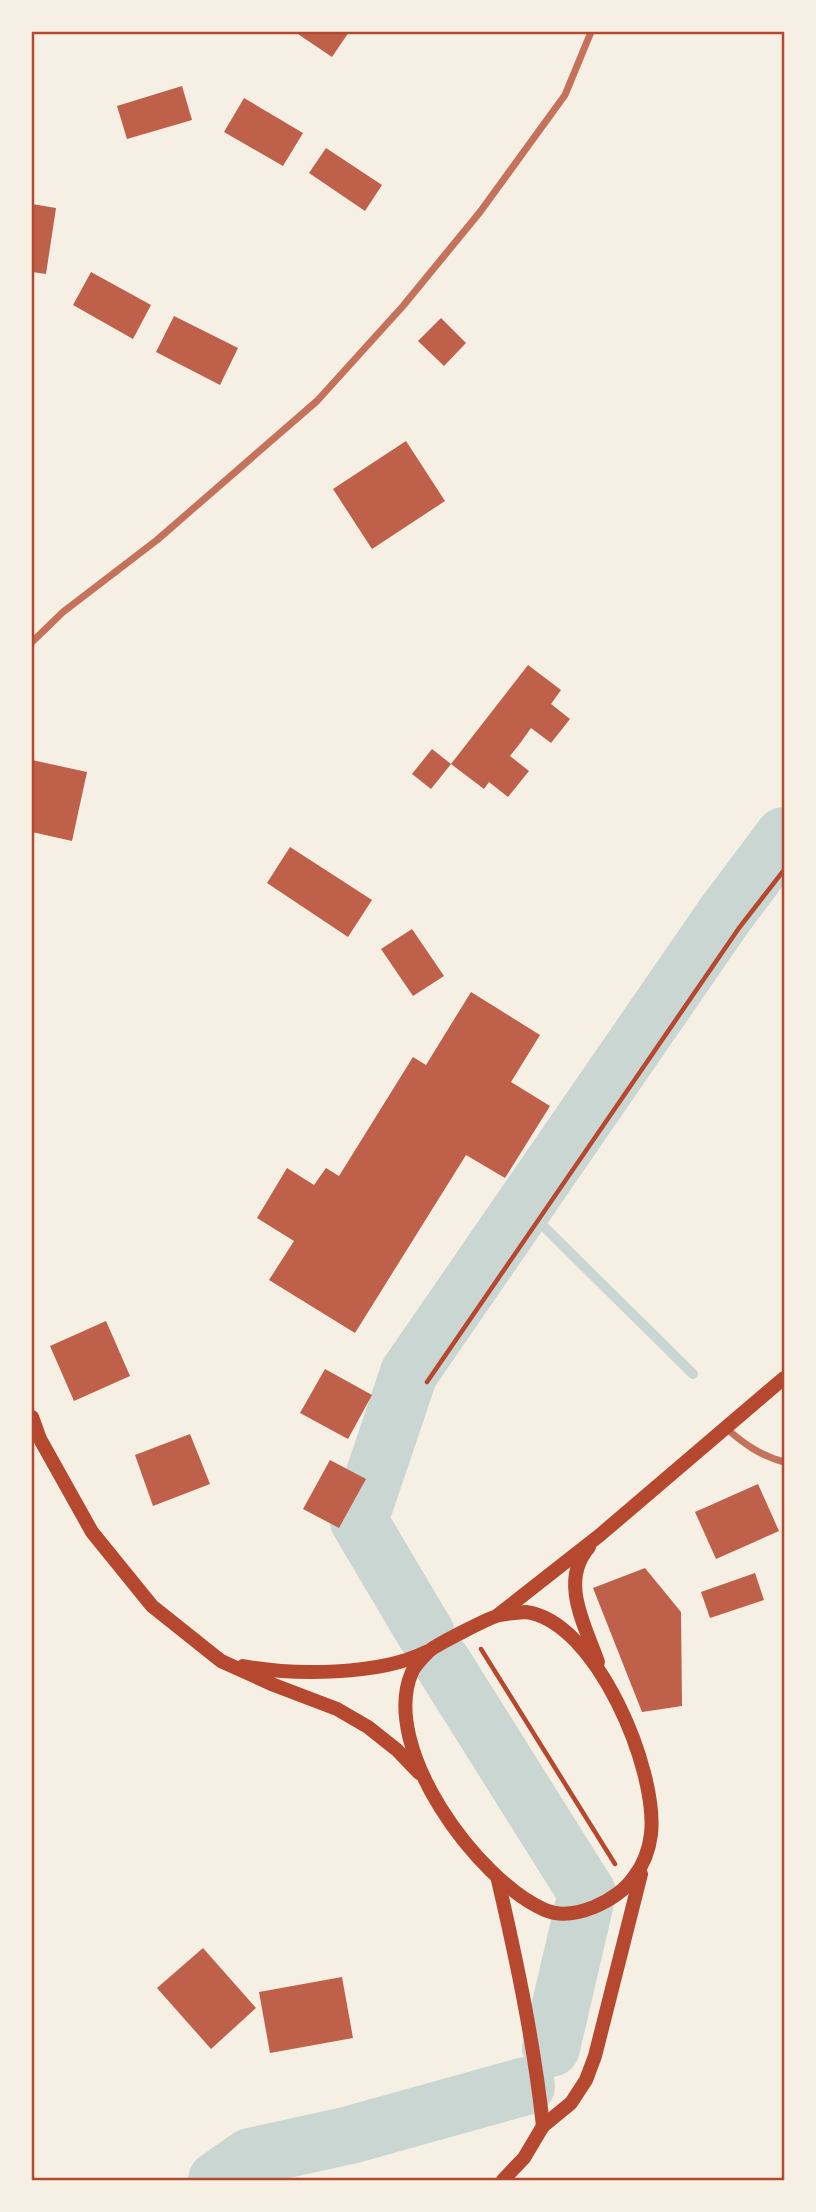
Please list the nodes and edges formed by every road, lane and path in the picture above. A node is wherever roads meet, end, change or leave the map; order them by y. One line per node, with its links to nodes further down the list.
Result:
1 (591, 32): 2 (street)
2 (32, 642)
3 (785, 870): 5 (path)
4 (785, 1378): 7 (main road)
5 (427, 1382)
6 (32, 1417): 13 (main road)
7 (726, 1428): 8 (street); 9 (main road)
8 (785, 1462)
9 (600, 1535): 10 (main road); 14 (main road)
10 (498, 1615): 11 (main road); 14 (main road)
11 (469, 1631): 12 (main road); 18 (path)
12 (430, 1650): 13 (main road); 15 (main road)
13 (221, 1661): 15 (main road)
14 (603, 1676): 16 (main road)
15 (429, 1785): 17 (main road)
16 (643, 1865): 18 (main road); 19 (main road)
17 (498, 1880): 18 (main road); 19 (main road)
18 (629, 1885)
19 (543, 2126): 20 (main road)
20 (503, 2180)

